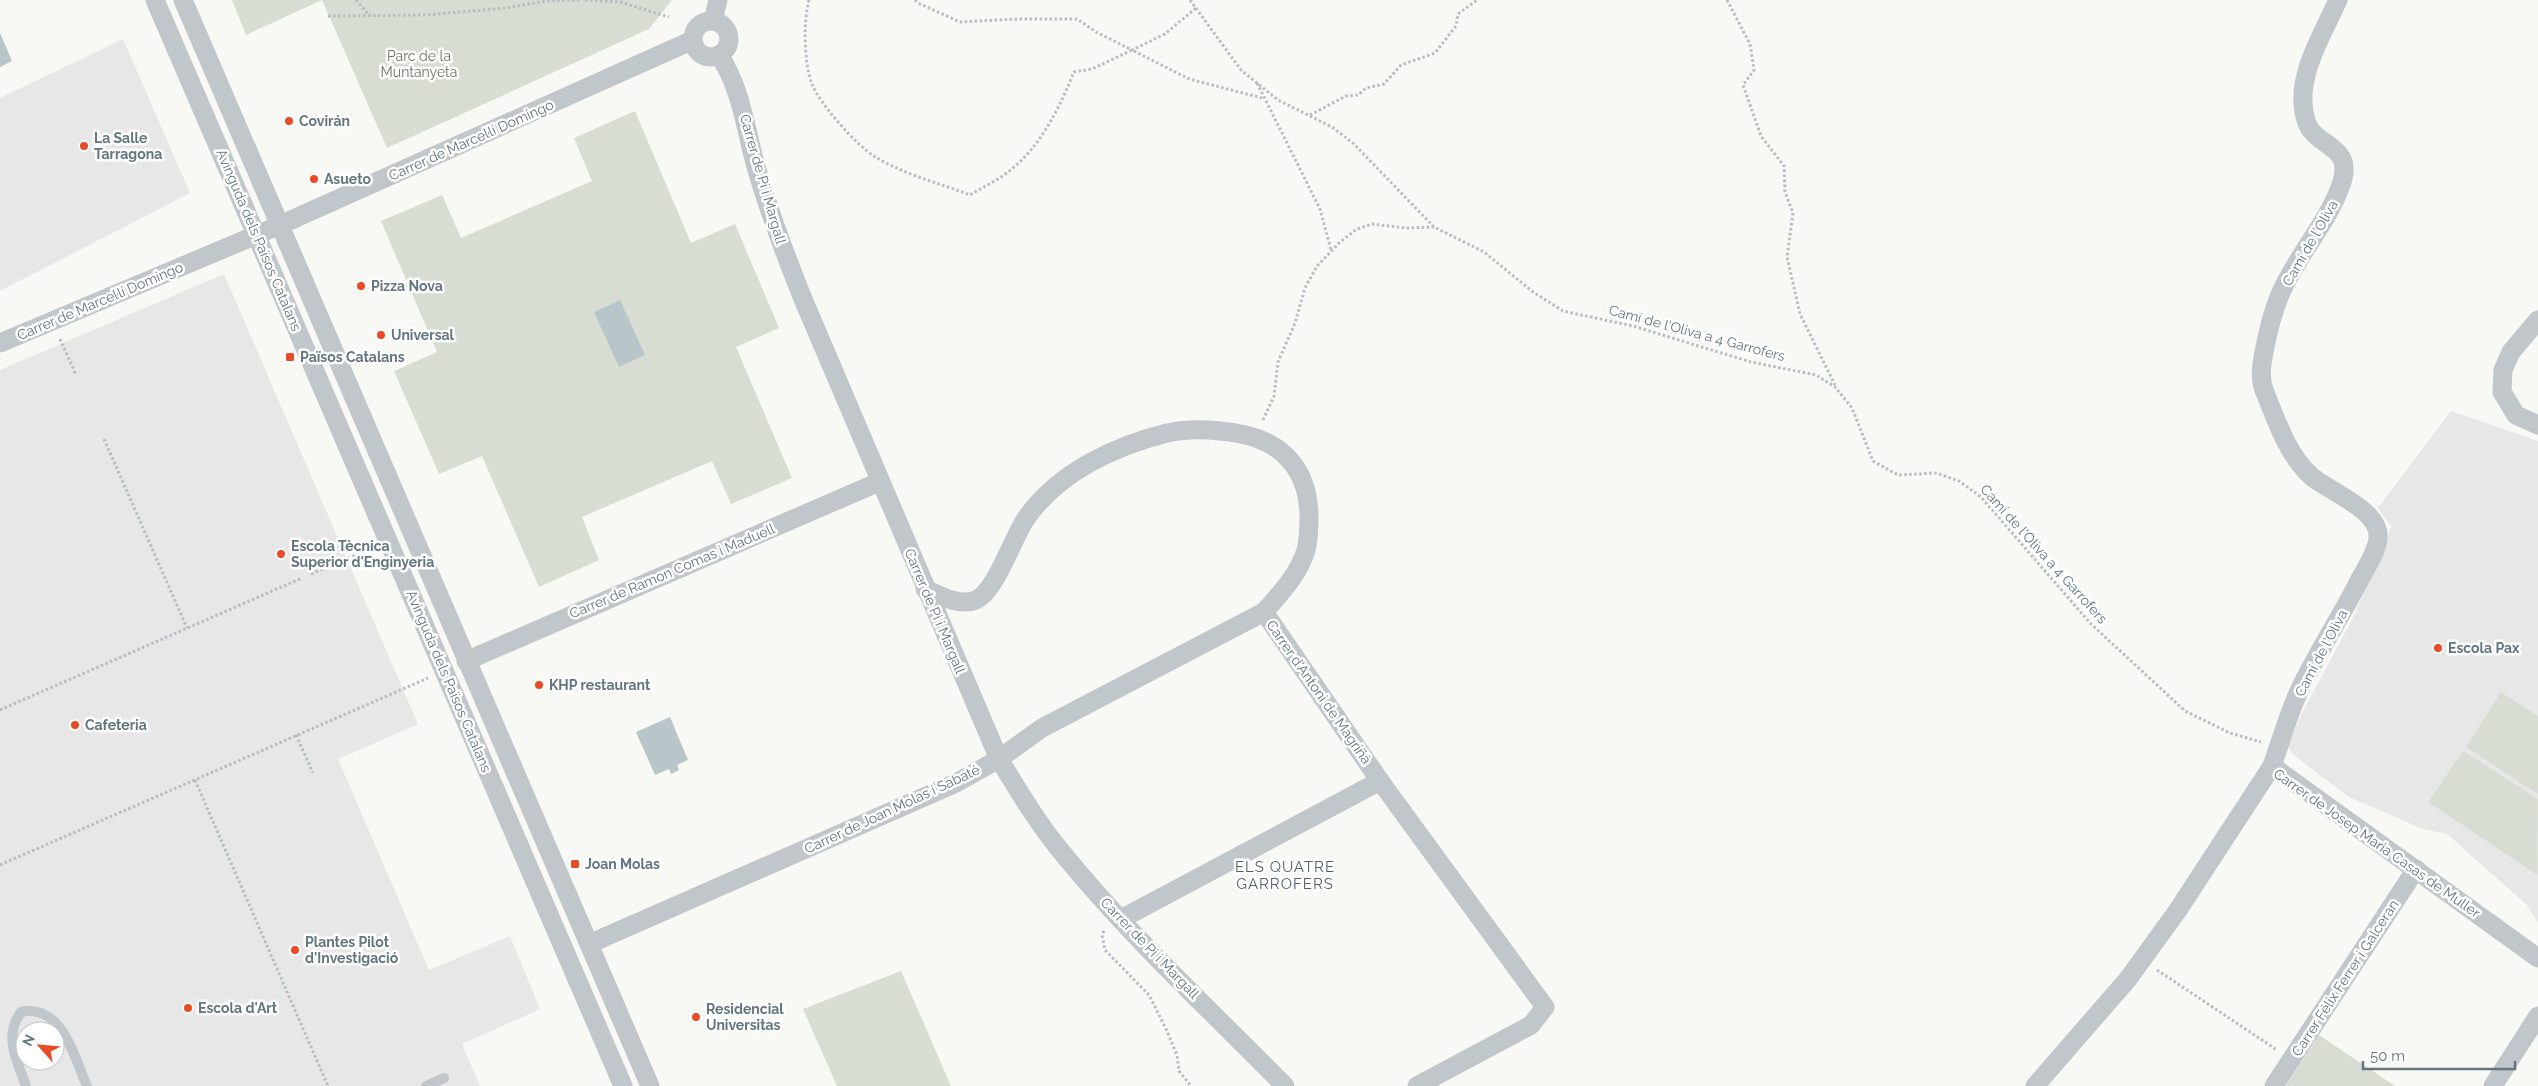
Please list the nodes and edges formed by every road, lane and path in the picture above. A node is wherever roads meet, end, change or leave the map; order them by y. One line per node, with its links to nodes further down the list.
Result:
1 (155, 0): 28 (street, Avinguda dels Països Catalans)
2 (183, 0): 26 (street, Avinguda dels Països Catalans)
3 (356, 0): 17 (path)
4 (546, 0): 5 (path); 17 (path)
5 (581, 0)
6 (585, 0): 14 (path)
7 (718, 0): 19 (street)
8 (809, 0): 21 (path)
9 (915, 0): 21 (path)
10 (1190, 0): 15 (path, Camí de l'Oliva a 4 Garrofers)
11 (1477, 0): 25 (path)
12 (1727, 0): 34 (path)
13 (2338, 0): 49 (street, Camí de l'Oliva)
14 (619, 1): 18 (path)
15 (1196, 8): 21 (path); 23 (path, Camí de l'Oliva a 4 Garrofers)
16 (328, 16): 17 (path)
17 (370, 16)
18 (669, 17)
19 (713, 21): 20 (street); 22 (street)
20 (693, 40): 22 (street); 26 (street, Carrer de Marcel·lí Domingo)
21 (1132, 50): 24 (path)
22 (719, 55): 38 (street, Carrer de Pi i Margall)
23 (1256, 82): 24 (path); 25 (path, Camí de l'Oliva a 4 Garrofers)
24 (1262, 98): 29 (path)
25 (1309, 115): 27 (path, Camí de l'Oliva a 4 Garrofers)
26 (280, 225): 28 (street, Carrer de Marcel·lí Domingo); 45 (street, Avinguda dels Països Catalans)
27 (1434, 226): 29 (path); 34 (path, Camí de l'Oliva a 4 Garrofers)
28 (257, 235): 31 (street, Carrer de Marcel·lí Domingo); 39 (street, Avinguda dels Països Catalans)
29 (1332, 250): 36 (path)
30 (2538, 320): 35 (street)
31 (52, 321): 32 (street, Carrer de Marcel·lí Domingo); 33 (path)
32 (0, 343)
33 (76, 375)
34 (1835, 387): 49 (path, Camí de l'Oliva a 4 Garrofers)
35 (2538, 426)
36 (1254, 436): 42 (street, Carrer d'Antoni de Magriñà); 43 (street, Carrer d'Antoni de Magriñà)
37 (104, 439): 44 (path)
38 (879, 482): 42 (street, Carrer de Pi i Margall); 45 (street, Carrer de Ramon Comas i Maduell)
39 (388, 540): 40 (path); 46 (street, Avinguda dels Països Catalans)
40 (311, 574)
41 (302, 578): 44 (path)
42 (925, 589): 50 (street, Carrer de Pi i Margall)
43 (1264, 612): 50 (street, Carrer de Joan Molas i Sabaté); 54 (street, Carrer d'Antoni de Magriñà)
44 (187, 628): 47 (path)
45 (466, 661): 59 (street, Avinguda dels Països Catalans)
46 (445, 670): 48 (path); 69 (street, Avinguda dels Països Catalans)
47 (0, 710)
48 (296, 735): 52 (path); 53 (path)
49 (2279, 746): 51 (street, Camí de l'Oliva)
50 (999, 759): 57 (street, Carrer de Pi i Margall); 59 (street, Carrer de Joan Molas i Sabaté)
51 (2272, 766): 56 (street, Carrer de Josep Maria Casas de Muller); 61 (street, Carrer de Josep Maria Casas de Muller)
52 (313, 773)
53 (195, 780): 55 (path); 67 (path)
54 (1380, 781): 57 (street); 73 (street, Carrer d'Antoni de Magriñà)
55 (0, 865)
56 (2416, 870): 60 (street, Carrer de Josep Maria Casas de Muller); 63 (street, Carrer Félix Ferrer i Galceran)
57 (1121, 919): 72 (street, Carrer de Pi i Margall)
58 (1102, 935): 71 (path)
59 (589, 944): 70 (street, Avinguda dels Països Catalans)
60 (2538, 958)
61 (2142, 960): 63 (path); 74 (street, Carrer de Josep Maria Casas de Muller)
62 (2538, 1016): 76 (street)
63 (2291, 1060): 75 (street, Carrer Félix Ferrer i Galceran)
64 (444, 1078): 68 (lane)
65 (26, 1086): 66 (lane)
66 (87, 1086)
67 (328, 1086)
68 (426, 1086)
69 (623, 1086)
70 (650, 1086)
71 (1191, 1086)
72 (1284, 1086)
73 (1417, 1086)
74 (2035, 1086)
75 (2274, 1086)
76 (2493, 1086)

